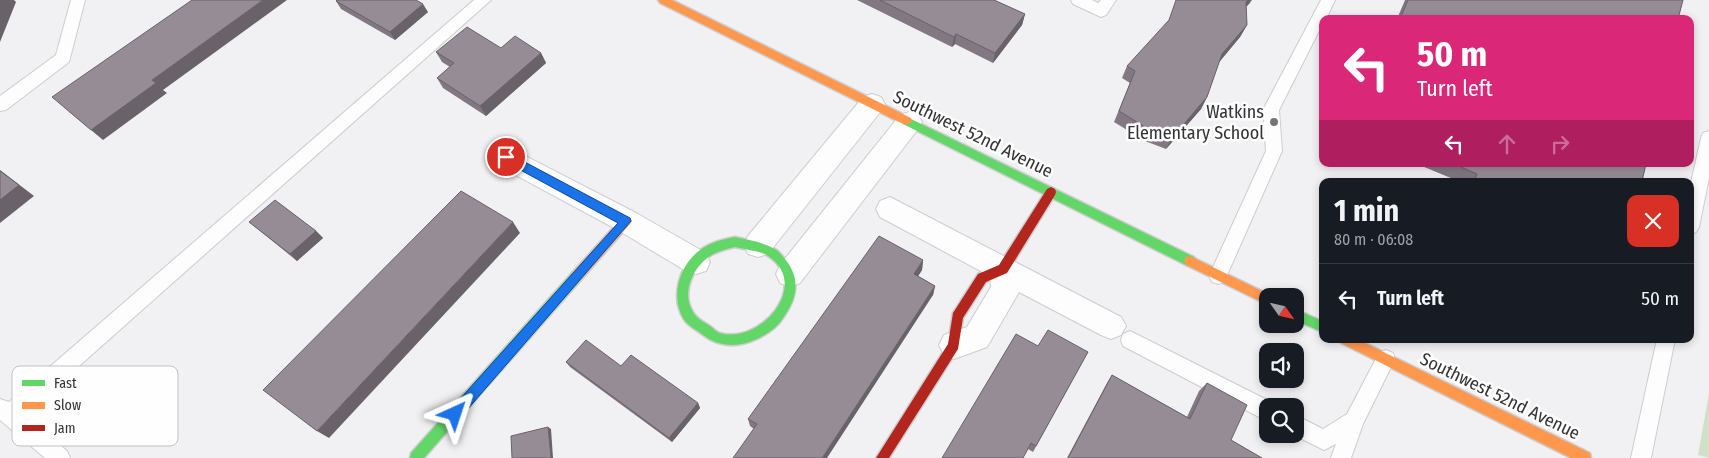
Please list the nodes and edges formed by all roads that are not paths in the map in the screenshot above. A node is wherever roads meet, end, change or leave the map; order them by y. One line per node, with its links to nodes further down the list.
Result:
1 (78, 0): 10 (lane)
2 (484, 0): 31 (lane)
3 (1078, 0): 4 (lane)
4 (1109, 0)
5 (1328, 0): 7 (lane)
6 (673, 2): 9 (street, Southwest 52nd Avenue)
7 (1320, 15)
8 (1319, 17): 22 (lane)
9 (872, 104): 11 (street, Southwest 52nd Avenue); 18 (street)
10 (0, 105)
11 (909, 122): 14 (street, Southwest 52nd Avenue); 21 (street)
12 (1709, 138): 15 (lane)
13 (506, 157): 17 (street)
14 (1050, 192): 20 (street); 22 (street, Southwest 52nd Avenue)
15 (1694, 208)
16 (890, 209): 20 (street)
17 (626, 221): 19 (street); 38 (street)
18 (758, 245): 19 (street); 21 (street)
19 (696, 262): 21 (street)
20 (1003, 269): 26 (street); 29 (street)
21 (790, 274)
22 (1218, 276): 23 (street, Southwest 52nd Avenue)
23 (1259, 296)
24 (1304, 319): 25 (street)
25 (1319, 326)
26 (1121, 333): 32 (lane)
27 (1353, 343): 30 (street, Southwest 52nd Avenue)
28 (1665, 343): 42 (lane)
29 (954, 345): 39 (street)
30 (1386, 359): 33 (lane); 36 (street, Southwest 52nd Avenue)
31 (57, 366)
32 (1259, 406)
33 (1354, 421): 34 (lane); 40 (lane)
34 (1304, 430)
35 (46, 446): 37 (lane)
36 (1553, 451): 41 (street, Southwest 52nd Avenue)
37 (60, 458)
38 (416, 458)
39 (882, 458)
40 (1341, 458)
41 (1585, 458)
42 (1641, 458)

